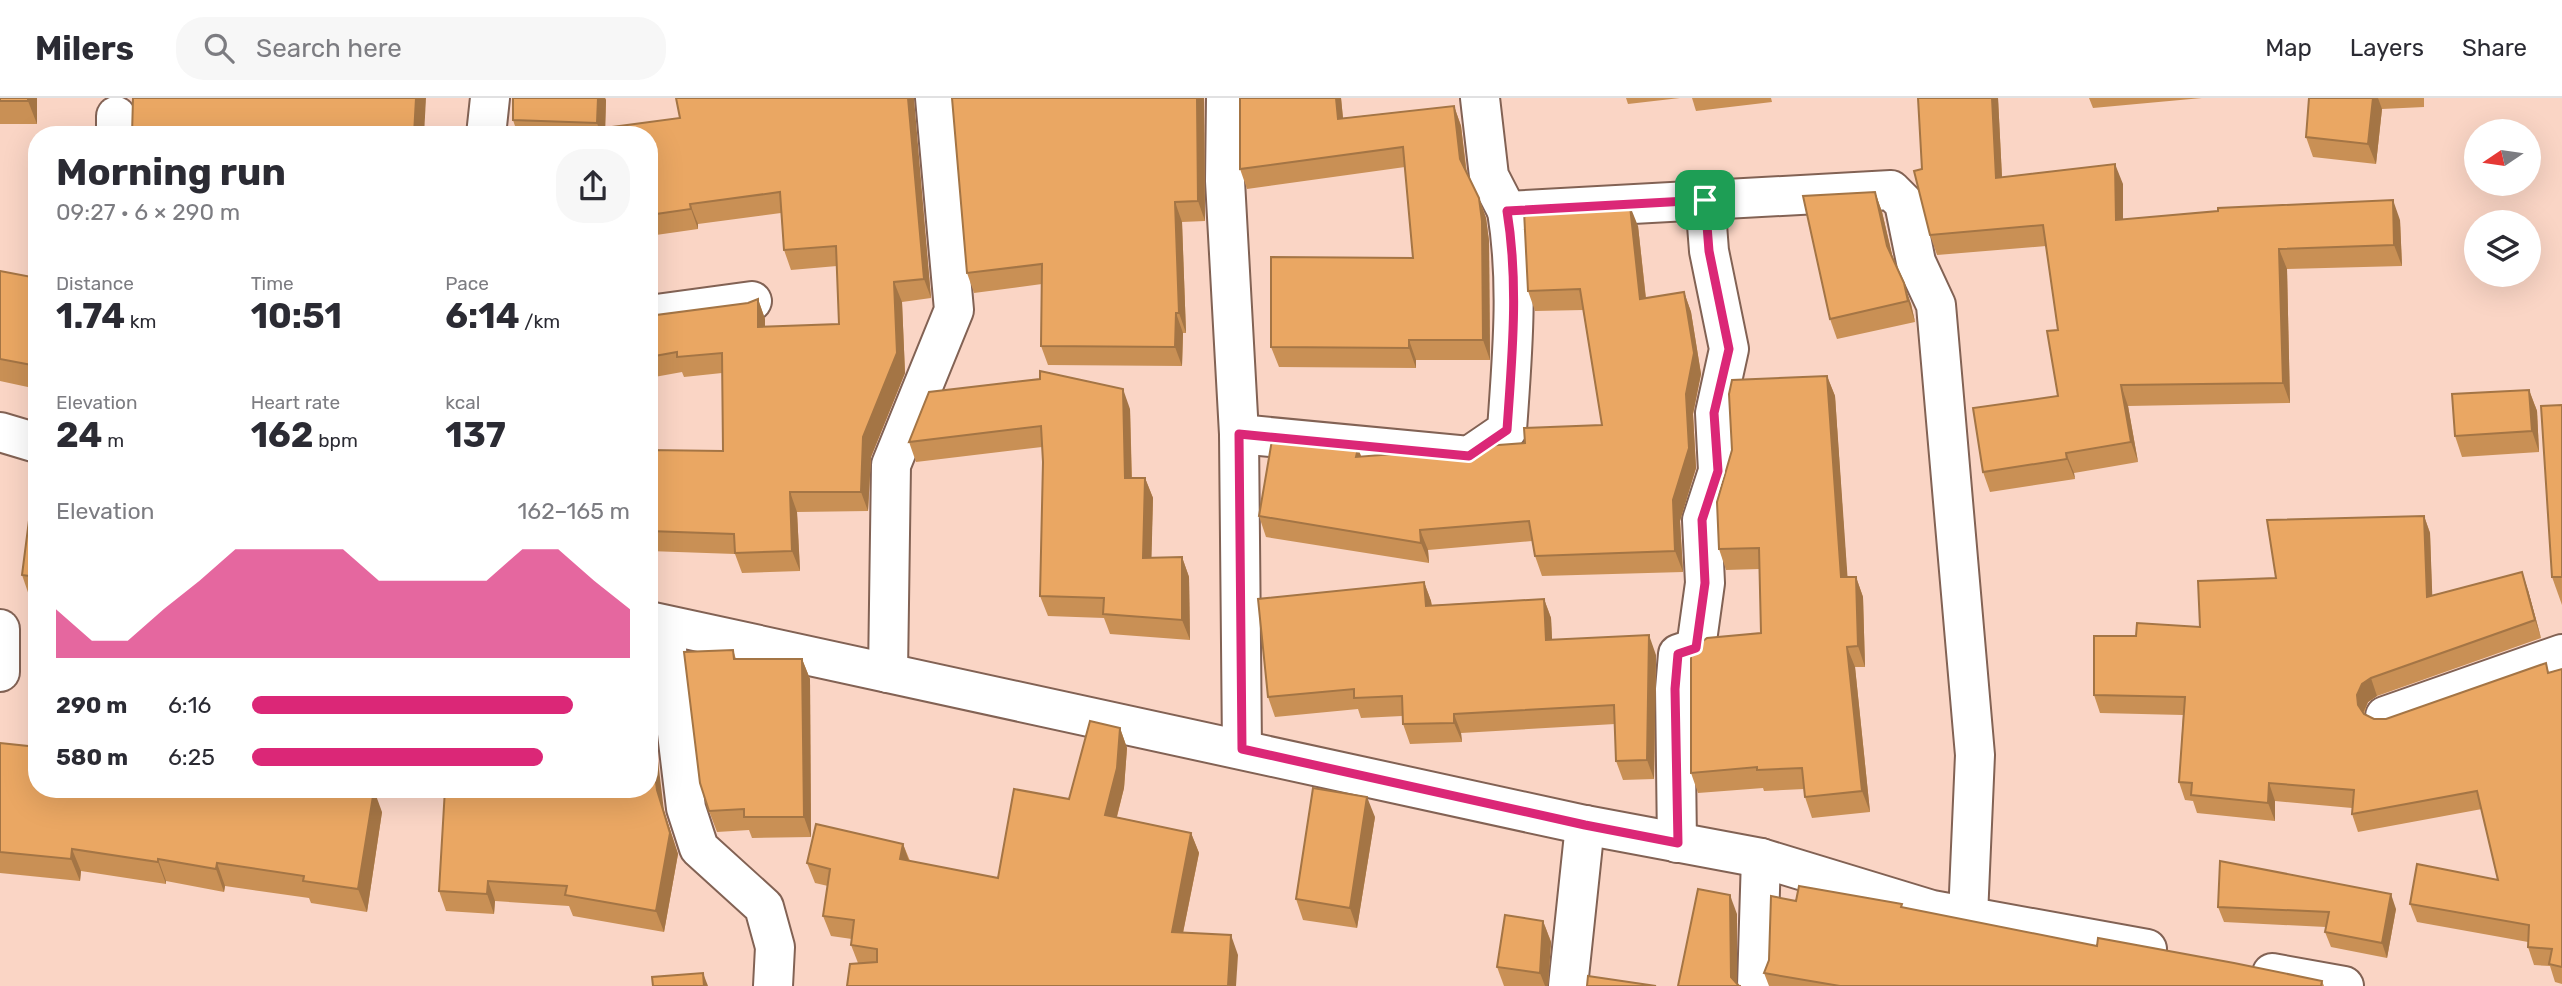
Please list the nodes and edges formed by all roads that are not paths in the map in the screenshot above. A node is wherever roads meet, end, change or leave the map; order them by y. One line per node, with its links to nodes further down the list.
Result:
1 (490, 98): 5 (street)
2 (935, 98): 18 (street)
3 (1226, 98): 11 (street)
4 (1480, 98): 7 (street)
5 (487, 126)
6 (1705, 200): 7 (street); 22 (street); 24 (street)
7 (1507, 211): 11 (street)
8 (752, 301): 9 (street)
9 (658, 314)
10 (0, 432): 12 (street)
11 (1239, 434): 20 (street)
12 (28, 440)
13 (658, 623): 18 (street)
14 (0, 629): 17 (street)
15 (658, 629): 27 (street)
16 (2562, 654): 19 (street)
17 (0, 672)
18 (888, 673): 20 (street)
19 (2385, 716)
20 (1242, 749): 21 (street)
21 (1585, 825): 22 (street); 28 (street)
22 (1678, 843): 23 (street)
23 (1761, 858): 24 (street); 29 (street)
24 (1968, 916): 25 (street)
25 (2179, 955)
26 (2234, 965): 30 (street)
27 (773, 986)
28 (1568, 986)
29 (1758, 986)
30 (2343, 986)

